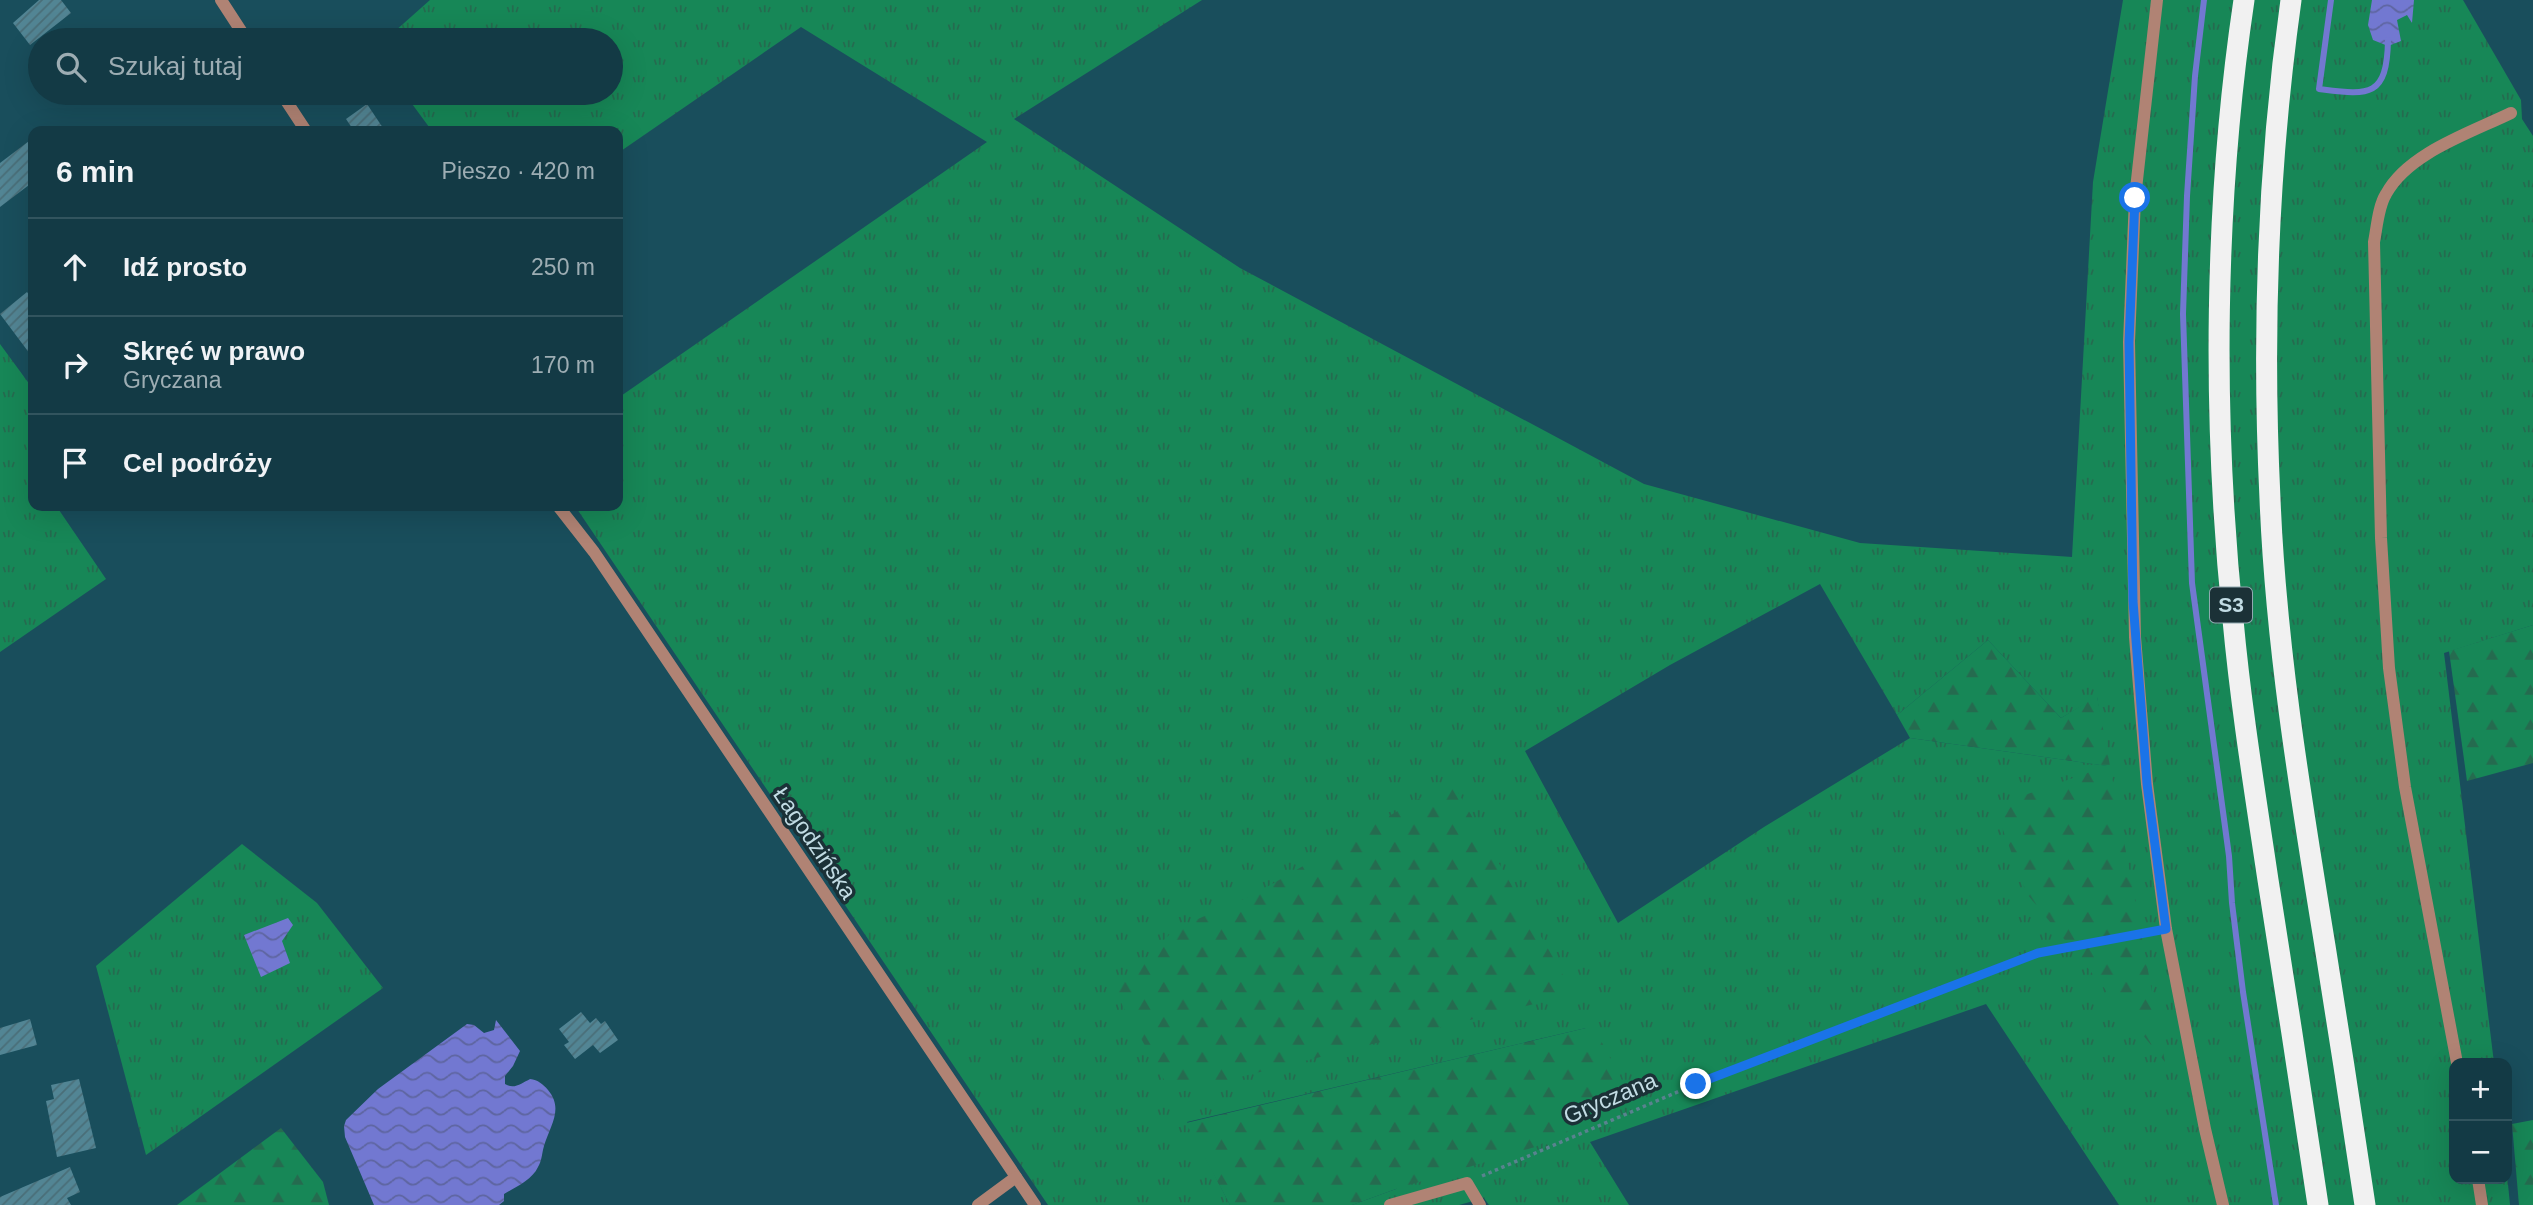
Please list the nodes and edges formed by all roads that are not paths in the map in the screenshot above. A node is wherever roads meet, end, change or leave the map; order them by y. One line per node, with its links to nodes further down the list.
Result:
1 (221, 0): 5 (street)
2 (2157, 0): 17 (street)
3 (2244, 0): 18 (highway, S3)
4 (2291, 0): 19 (highway, S3)
5 (239, 28)
6 (288, 105): 8 (street)
7 (2511, 113): 10 (street)
8 (299, 126)
9 (562, 511): 11 (street, Łagodzińska)
10 (2456, 1058)
11 (1016, 1177): 13 (street); 14 (street, Łagodzińska)
12 (2479, 1184): 20 (street)
13 (978, 1205)
14 (1035, 1205)
15 (1390, 1205): 16 (street)
16 (1480, 1205)
17 (2222, 1205)
18 (2318, 1205)
19 (2365, 1205)
20 (2482, 1205)

